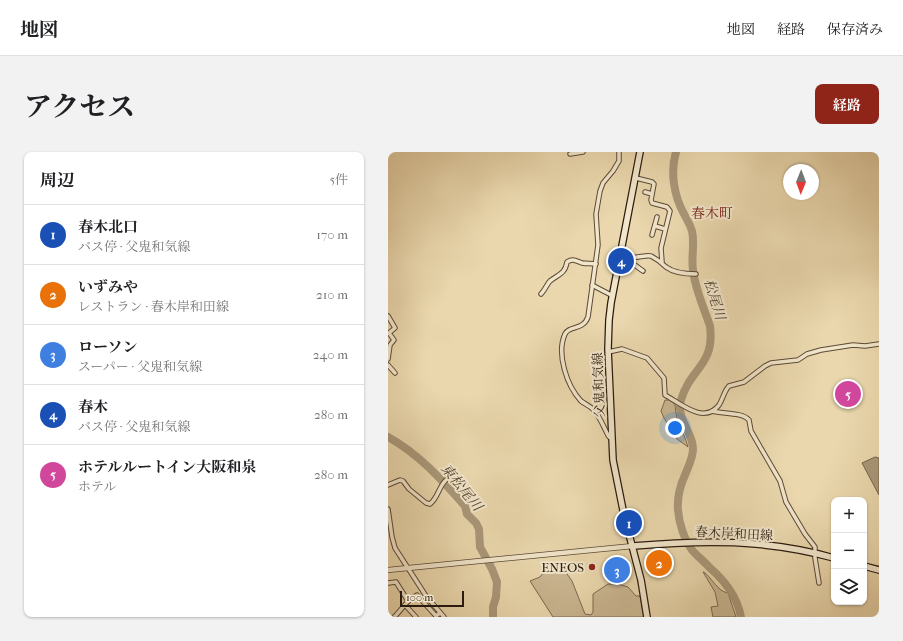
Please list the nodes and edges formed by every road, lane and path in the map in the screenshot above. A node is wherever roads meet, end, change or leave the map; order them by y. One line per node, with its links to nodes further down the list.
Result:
1 (583, 152): 4 (street)
2 (619, 152): 15 (street)
3 (640, 152): 5 (main road, 父鬼和気線)
4 (570, 154)
5 (636, 178): 7 (street); 12 (main road, 父鬼和気線)
6 (645, 192): 7 (street)
7 (652, 194): 10 (street)
8 (657, 217): 9 (street)
9 (655, 226): 10 (street); 11 (street)
10 (665, 229): 14 (street)
11 (652, 235)
12 (620, 259): 13 (street); 20 (main road, 父鬼和気線)
13 (628, 260): 14 (street); 16 (street)
14 (662, 262): 17 (street)
15 (596, 264): 18 (street); 19 (street)
16 (643, 271)
17 (696, 274)
18 (592, 285): 20 (street); 28 (street)
19 (541, 294)
20 (613, 296): 23 (main road, 父鬼和気線)
21 (388, 316): 24 (street)
22 (879, 344): 27 (street)
23 (608, 352): 27 (street); 28 (main road, 父鬼和気線)
24 (388, 359)
25 (388, 365): 26 (street)
26 (395, 373)
27 (712, 411): 33 (street)
28 (612, 438): 32 (main road, 父鬼和気線)
29 (446, 480): 30 (street)
30 (388, 485)
31 (388, 509): 36 (street)
32 (633, 546): 33 (main road, 春木岸和田線); 36 (street); 47 (main road, 父鬼和気線)
33 (815, 552): 34 (main road, 春木岸和田線); 40 (street)
34 (831, 557)
35 (867, 567): 38 (main road)
36 (407, 568): 37 (street); 43 (street)
37 (388, 570)
38 (879, 570)
39 (388, 583): 41 (street)
40 (819, 583)
41 (408, 601): 42 (street); 43 (street)
42 (405, 605): 44 (street); 45 (street)
43 (440, 613): 46 (street)
44 (394, 617)
45 (416, 617)
46 (444, 617)
47 (647, 617)

